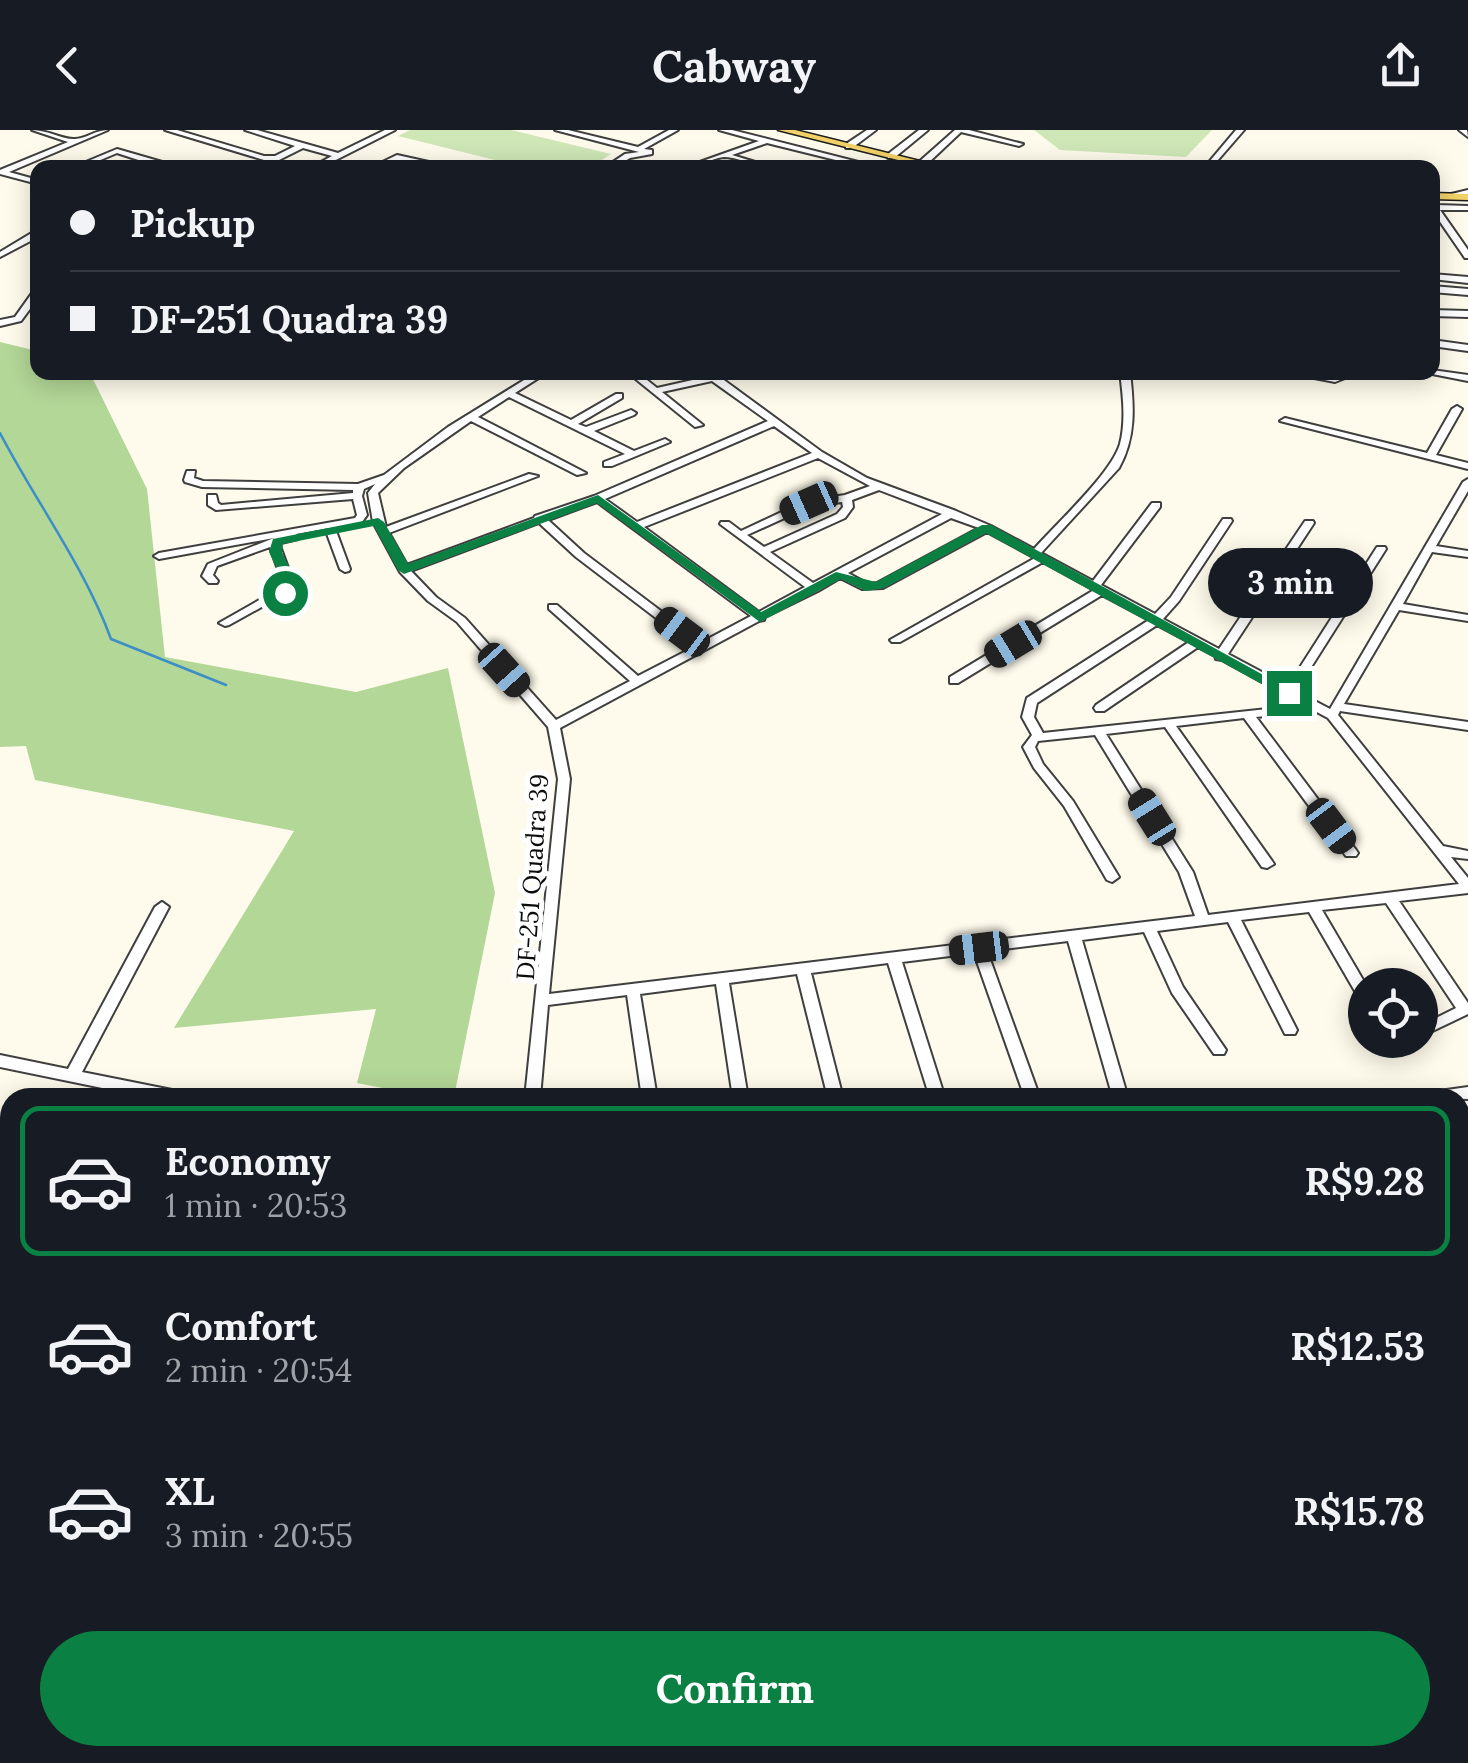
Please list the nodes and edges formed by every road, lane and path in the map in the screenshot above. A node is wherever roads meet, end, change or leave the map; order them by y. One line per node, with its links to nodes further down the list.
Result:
1 (36, 130): 15 (street)
2 (104, 130): 17 (street)
3 (169, 130): 19 (street)
4 (249, 130): 19 (street)
5 (390, 130): 22 (street)
6 (544, 130): 21 (street)
7 (559, 130): 21 (street)
8 (674, 130): 21 (street)
9 (722, 130): 16 (street)
10 (872, 130): 20 (street)
11 (924, 130): 24 (street)
12 (960, 130): 18 (street); 35 (street)
13 (1240, 130): 36 (street)
14 (791, 131): 20 (main road)
15 (51, 132): 17 (street)
16 (766, 140): 23 (street); 33 (street)
17 (76, 142): 26 (street)
18 (1019, 144)
19 (302, 146): 22 (street)
20 (850, 146): 24 (main road)
21 (626, 151): 30 (street)
22 (338, 155): 29 (street)
23 (724, 155): 31 (street); 32 (street)
24 (891, 156): 34 (main road)
25 (30, 160): 37 (street)
26 (31, 160)
27 (95, 160): 28 (street)
28 (147, 160)
29 (328, 160)
30 (616, 160)
31 (709, 160)
32 (742, 160)
33 (847, 160)
34 (910, 160)
35 (927, 160)
36 (1214, 160)
37 (1, 172): 38 (street)
38 (30, 180)
39 (1468, 195): 40 (main road)
40 (1440, 200)
41 (1440, 204): 42 (street)
42 (1468, 208)
43 (1440, 214): 46 (street)
44 (30, 239): 45 (street)
45 (0, 255)
46 (1468, 256)
47 (1440, 277): 48 (street)
48 (1468, 280)
49 (1440, 289): 50 (street)
50 (1468, 292)
51 (30, 302): 54 (street)
52 (1440, 313): 53 (street)
53 (1468, 314)
54 (0, 323)
55 (1440, 344): 56 (street)
56 (1468, 348)
57 (1440, 374): 58 (street)
58 (1468, 378)
59 (532, 380): 65 (street)
60 (641, 380): 64 (street)
61 (692, 380): 64 (street)
62 (720, 380): 71 (street)
63 (1126, 380): 108 (street)
64 (654, 391): 73 (street)
65 (510, 394): 69 (street); 72 (street)
66 (619, 396): 72 (street)
67 (1457, 409): 78 (street)
68 (631, 412): 74 (street)
69 (471, 417): 82 (street); 83 (street)
70 (1285, 421): 78 (street)
71 (775, 422): 77 (street); 89 (street)
72 (571, 424): 74 (street)
73 (698, 425)
74 (585, 431): 76 (street)
75 (665, 442): 76 (street)
76 (631, 454): 79 (street)
77 (819, 454): 86 (street); 97 (street)
78 (1430, 457): 80 (street)
79 (608, 464)
80 (1468, 466)
81 (191, 473): 87 (street)
82 (581, 473)
83 (389, 475): 87 (street); 98 (street)
84 (532, 476): 98 (street)
85 (1468, 482): 103 (street)
86 (878, 487): 90 (street); 92 (street)
87 (358, 492): 88 (street); 107 (street)
88 (212, 497)
89 (598, 498): 93 (street); 97 (street)
90 (848, 498): 101 (street); 105 (street)
91 (1156, 505): 114 (street)
92 (952, 514): 99 (street); 111 (street)
93 (539, 518): 110 (street); 123 (street)
94 (1227, 521): 119 (street)
95 (1308, 523): 124 (street)
96 (725, 524): 101 (street)
97 (637, 526): 117 (street)
98 (380, 527): 100 (street); 110 (street)
99 (986, 528): 108 (street); 111 (street)
100 (331, 531): 102 (street); 109 (street)
101 (740, 536): 105 (street)
102 (277, 541): 112 (street); 120 (street)
103 (1431, 548): 106 (street); 115 (street)
104 (1381, 549): 127 (street)
105 (762, 552): 113 (street)
106 (1468, 554)
107 (159, 556)
108 (1038, 557): 114 (street); 121 (street)
109 (345, 568)
110 (404, 570): 133 (street)
111 (841, 574): 113 (street)
112 (213, 581)
113 (814, 589): 117 (street)
114 (1097, 589): 119 (street); 125 (street)
115 (1397, 606): 118 (street); 130 (street)
116 (553, 607): 126 (street)
117 (760, 618): 123 (street)
118 (1468, 618)
119 (1155, 621): 122 (street); 136 (street)
120 (225, 624)
121 (896, 640)
122 (1196, 643): 124 (street); 129 (street)
123 (702, 648): 126 (street)
124 (1220, 656): 127 (street)
125 (954, 680)
126 (638, 682): 133 (street)
127 (1289, 693): 128 (street)
128 (1315, 707): 130 (street); 131 (street)
129 (1100, 708)
130 (1335, 711): 134 (street); 137 (street)
131 (1248, 716): 132 (street); 138 (street)
132 (1167, 722): 135 (street); 140 (street)
133 (554, 726): 156 (street, DF-251 Quadra 39)
134 (1468, 726)
135 (1098, 730): 136 (street); 147 (street)
136 (1040, 736): 141 (street)
137 (1438, 850): 139 (street); 142 (street)
138 (1352, 853)
139 (1468, 855)
140 (1267, 864)
141 (1112, 878)
142 (1468, 887): 143 (street)
143 (1390, 899): 145 (street); 157 (street)
144 (162, 907): 162 (street)
145 (1314, 907): 146 (street); 152 (street)
146 (1232, 917): 147 (street); 159 (street)
147 (1203, 921): 148 (street)
148 (1150, 927): 149 (street); 160 (street)
149 (1074, 936): 150 (street); 170 (street)
150 (979, 948): 151 (street); 169 (street)
151 (894, 959): 153 (street); 168 (street)
152 (1349, 968)
153 (803, 970): 154 (street); 167 (street)
154 (722, 980): 155 (street); 166 (street)
155 (633, 991): 156 (street); 165 (street)
156 (545, 1000): 164 (street, DF-251 Quadra 39)
157 (1466, 1008): 158 (street)
158 (1438, 1025)
159 (1290, 1030)
160 (1219, 1050)
161 (0, 1061): 162 (street)
162 (72, 1076): 163 (street)
163 (132, 1088)
164 (533, 1088)
165 (648, 1088)
166 (739, 1088)
167 (833, 1088)
168 (935, 1088)
169 (1029, 1088)
170 (1118, 1088)

